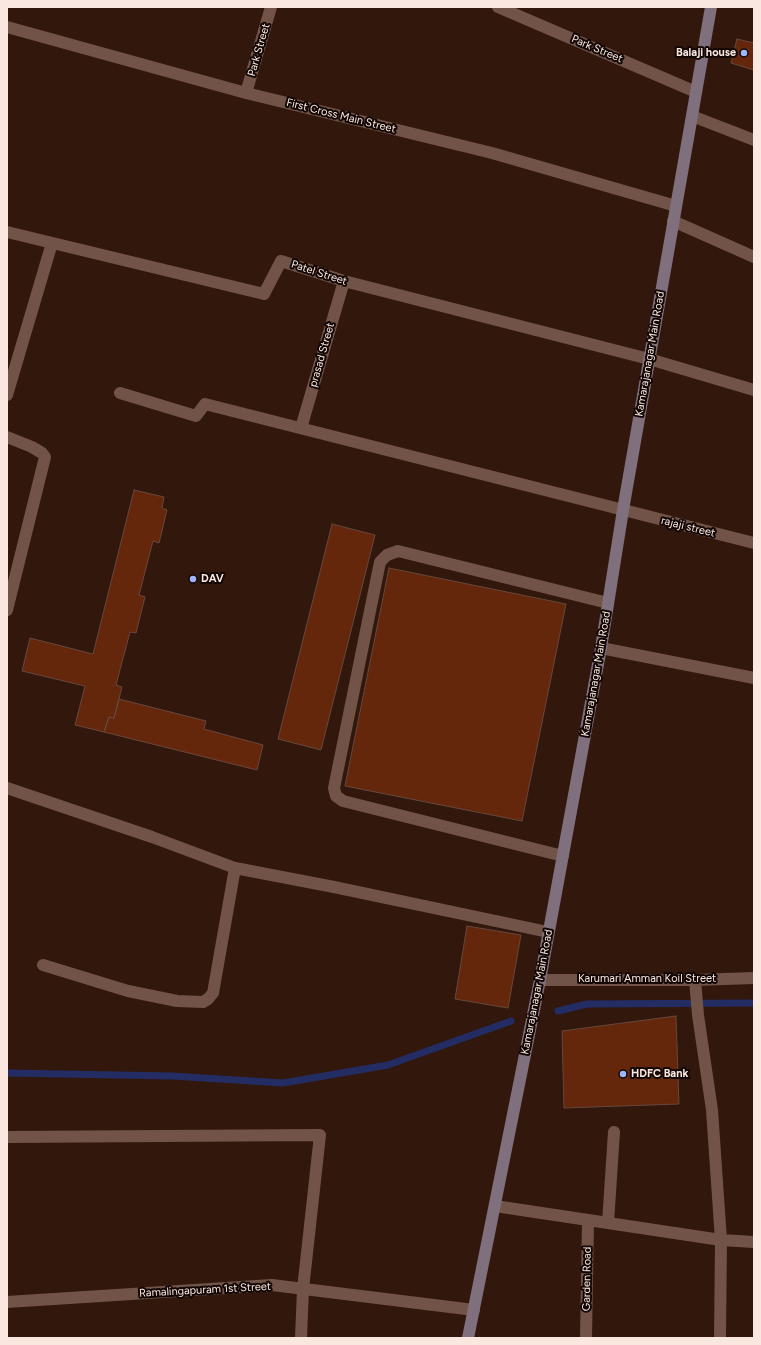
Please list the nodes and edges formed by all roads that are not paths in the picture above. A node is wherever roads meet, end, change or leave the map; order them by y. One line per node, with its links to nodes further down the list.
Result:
1 (271, 7): 6 (street, Park Street)
2 (498, 7): 5 (street, Park Street)
3 (711, 7): 5 (main road, Kamarajanagar Main Road)
4 (7, 27): 6 (street, First Cross Main Street)
5 (696, 92): 7 (main road, Kamarajanagar Main Road)
6 (246, 93): 9 (street, First Cross Main Street)
7 (692, 116): 8 (street); 9 (main road, Kamarajanagar Main Road)
8 (754, 140)
9 (676, 206): 10 (main road, Kamarajanagar Main Road)
10 (673, 221): 13 (street); 15 (main road, Kamarajanagar Main Road)
11 (7, 232): 12 (street, Patel Street)
12 (52, 243): 14 (street, Patel Street); 18 (street)
13 (754, 257)
14 (344, 281): 15 (street, Patel Street); 19 (street, prasad Street)
15 (649, 359): 16 (street); 21 (main road, Kamarajanagar Main Road)
16 (754, 390)
17 (120, 393): 19 (street, rajaji street)
18 (7, 395)
19 (301, 428): 21 (street, rajaji street)
20 (7, 437): 23 (street)
21 (623, 510): 22 (street, rajaji street); 24 (main road, Kamarajanagar Main Road)
22 (754, 544)
23 (10, 588): 25 (street)
24 (608, 603): 26 (main road, Kamarajanagar Main Road); 29 (street)
25 (7, 610)
26 (601, 648): 27 (street); 29 (main road, Kamarajanagar Main Road)
27 (754, 678)
28 (7, 788): 30 (street)
29 (563, 856): 31 (main road, Kamarajanagar Main Road)
30 (235, 868): 31 (street); 32 (street)
31 (548, 932): 34 (main road, Kamarajanagar Main Road)
32 (44, 965)
33 (754, 978): 35 (street, Karumari Amman Koil Street)
34 (540, 980): 35 (street, Karumari Amman Koil Street); 38 (main road, Kamarajanagar Main Road)
35 (695, 980): 41 (street)
36 (614, 1132): 40 (street)
37 (7, 1137): 43 (street)
38 (495, 1206): 39 (street); 45 (main road, Kamarajanagar Main Road)
39 (588, 1220): 40 (street); 48 (street, Garden Road)
40 (608, 1223): 41 (street)
41 (722, 1240): 42 (street); 49 (street)
42 (754, 1242)
43 (303, 1289): 44 (street, Ramalingapuram 1st Street); 45 (street, Ramalingapuram 1st Street); 46 (street)
44 (7, 1302)
45 (474, 1310): 47 (main road, Kamarajanagar Main Road)
46 (301, 1338)
47 (468, 1338)
48 (586, 1338)
49 (720, 1338)

